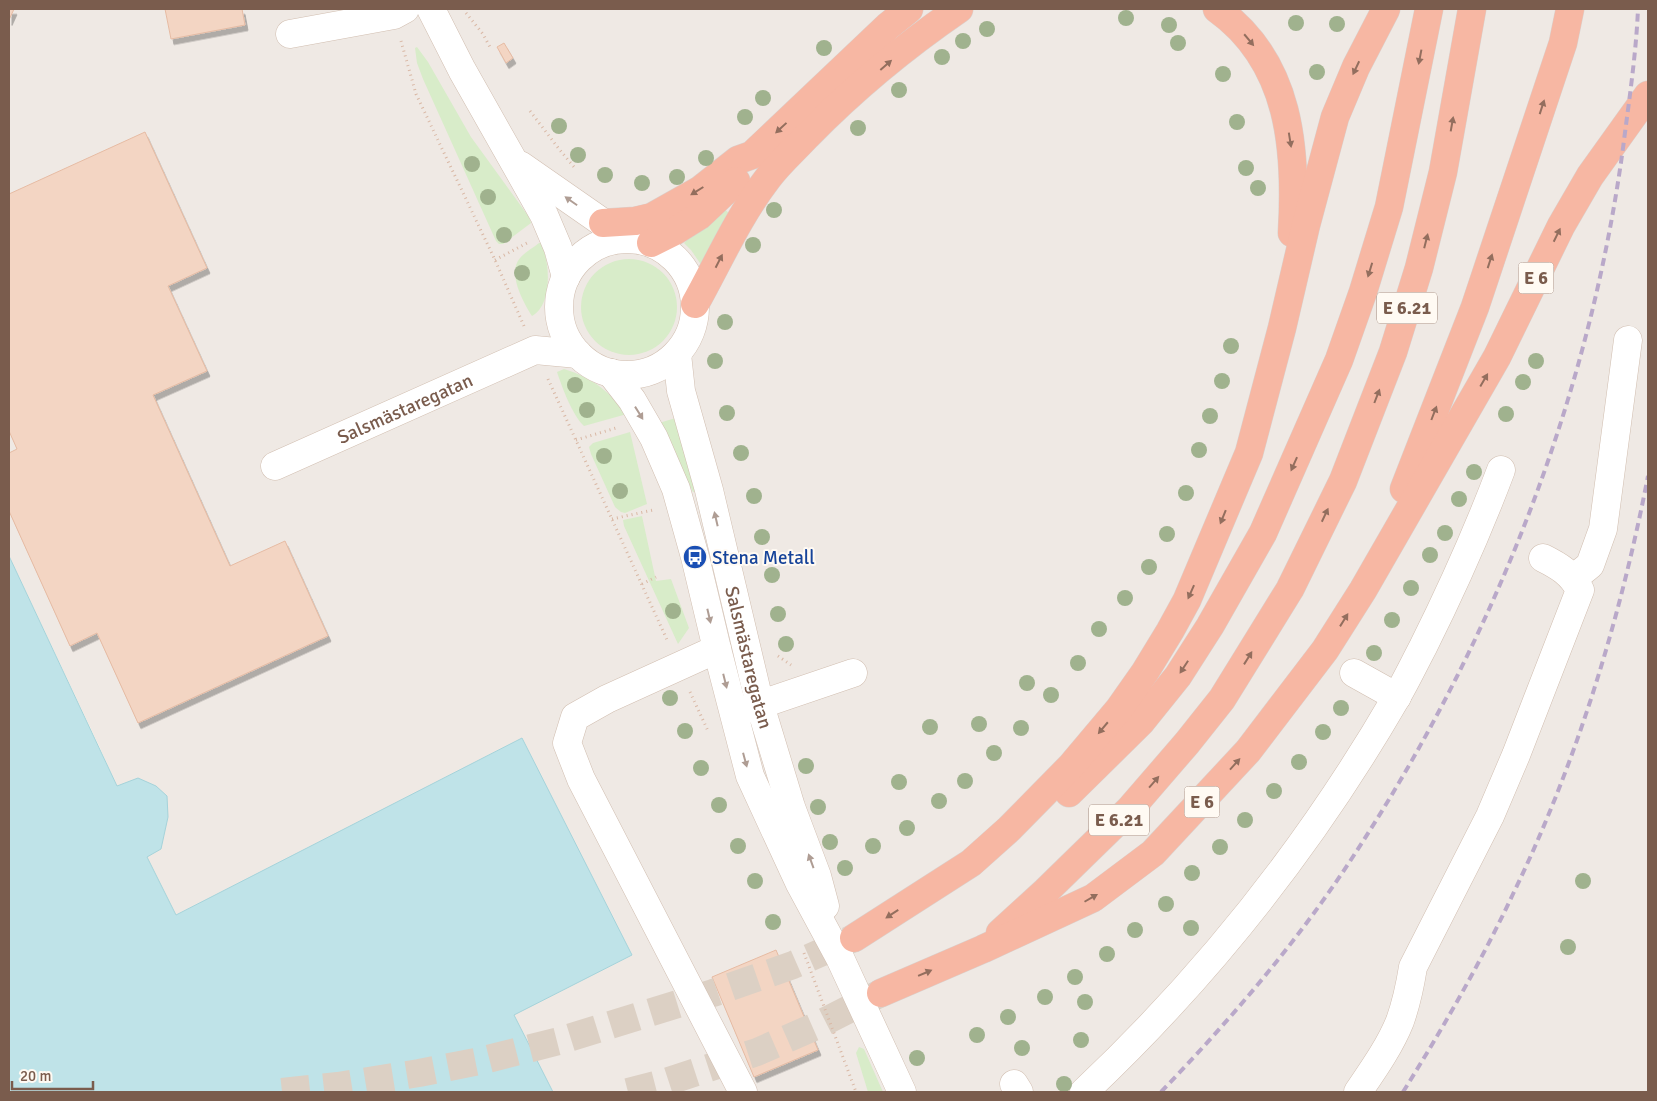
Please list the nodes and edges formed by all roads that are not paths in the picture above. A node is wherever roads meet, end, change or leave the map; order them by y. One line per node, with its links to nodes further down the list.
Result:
1 (430, 9): 15 (street, Salsmästaregatan)
2 (909, 9): 12 (highway)
3 (924, 9): 12 (highway)
4 (959, 9): 19 (highway, one-way to 4)
5 (1217, 9): 26 (highway, one-way to 26)
6 (1386, 9): 26 (highway, one-way to 26)
7 (1429, 9): 38 (highway, E 6.21, one-way to 38)
8 (1472, 9): 40 (highway, E 6.21, one-way to 8)
9 (1570, 9): 31 (highway, one-way to 9)
10 (399, 12): 11 (street)
11 (290, 34)
12 (832, 81): 14 (highway, one-way to 14)
13 (1648, 95): 31 (highway, E 6, one-way to 13)
14 (752, 155): 16 (highway, one-way to 16); 17 (highway)
15 (515, 161): 16 (street, Salsmästaregatan, one-way to 15); 18 (street, Salsmästaregatan)
16 (603, 223): 17 (street, Salsmästaregatan)
17 (638, 241): 18 (street, Salsmästaregatan); 19 (street, Salsmästaregatan)
18 (566, 276): 20 (street, Salsmästaregatan)
19 (696, 304): 24 (street, Salsmästaregatan)
20 (559, 307): 22 (street); 23 (street, Salsmästaregatan)
21 (1628, 340): 30 (street)
22 (535, 350): 23 (street); 27 (street, Salsmästaregatan)
23 (578, 354): 25 (street, Salsmästaregatan)
24 (677, 354): 25 (street, Salsmästaregatan); 36 (street, Salsmästaregatan, one-way to 24)
25 (611, 373): 32 (street, Salsmästaregatan, one-way to 32)
26 (1249, 453): 38 (highway, one-way to 38)
27 (275, 466)
28 (1501, 470): 35 (street)
29 (1542, 558): 30 (street)
30 (1574, 578): 45 (street)
31 (1363, 590): 40 (highway, E 6, one-way to 31)
32 (717, 649): 37 (street, Salsmästaregatan, one-way to 37); 42 (street, Salsmästaregatan)
33 (853, 673): 36 (street)
34 (1354, 673): 35 (street)
35 (1397, 697): 44 (street)
36 (760, 705): 37 (street); 39 (street, Salsmästaregatan, one-way to 36)
37 (733, 713): 39 (street, Salsmästaregatan, one-way to 39)
38 (930, 890): 39 (highway, E 6.21, one-way to 39)
39 (847, 948): 43 (street, Salsmästaregatan)
40 (983, 949): 41 (highway, E 6.21, one-way to 40)
41 (881, 993)
42 (743, 1092)
43 (902, 1092)
44 (1084, 1092)
45 (1358, 1092)

